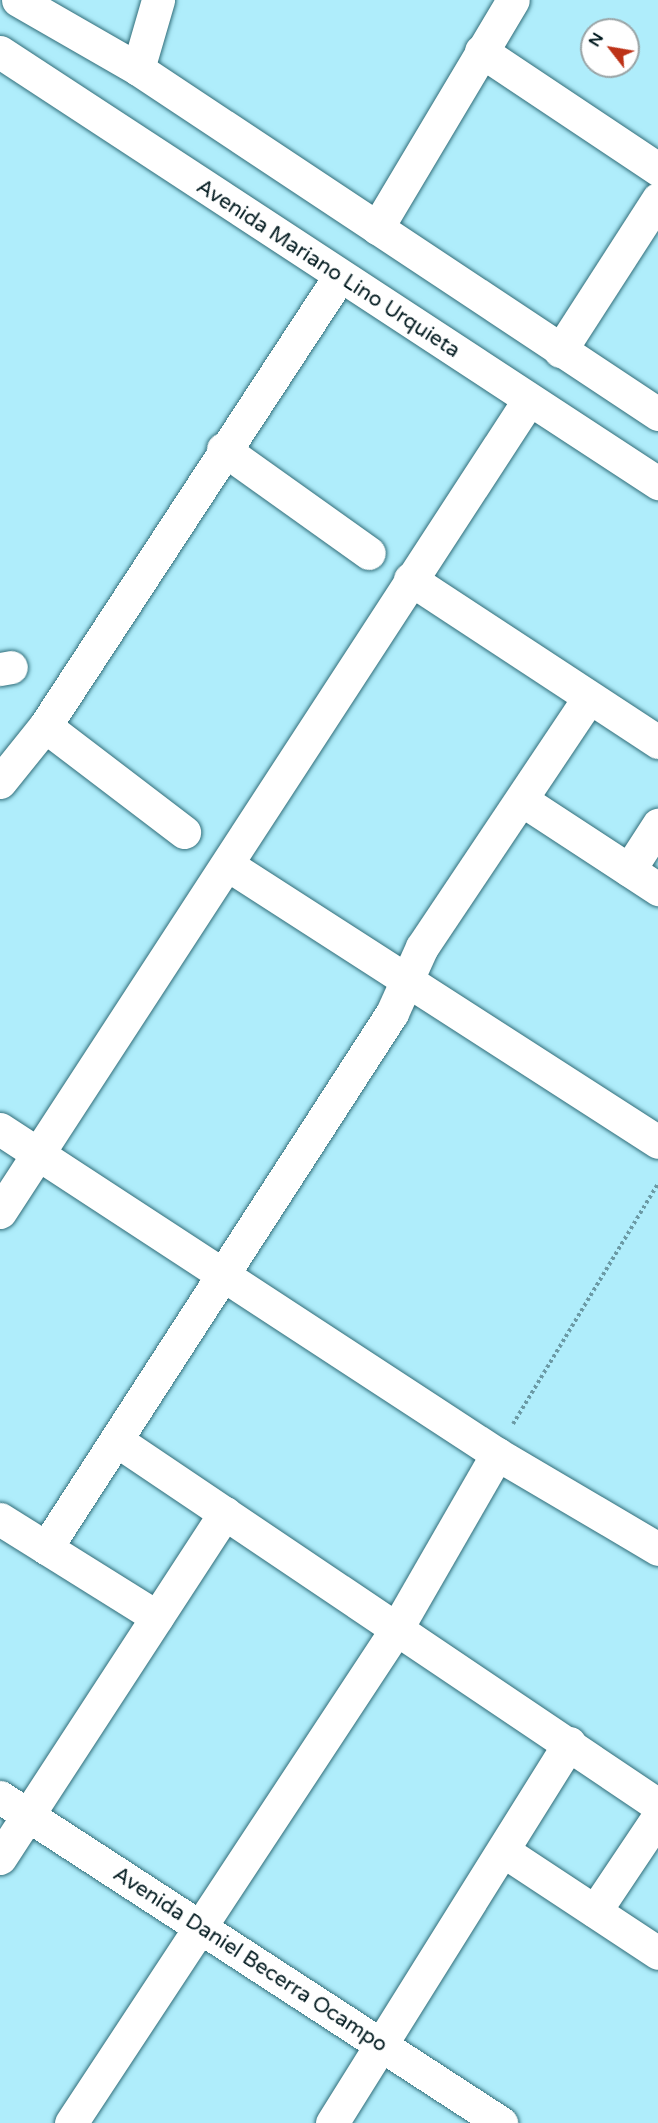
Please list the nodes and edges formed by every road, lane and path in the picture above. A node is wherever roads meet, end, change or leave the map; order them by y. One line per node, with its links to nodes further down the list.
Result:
1 (18, 0): 6 (street)
2 (158, 0): 6 (street)
3 (513, 0): 4 (street)
4 (482, 51): 7 (street); 9 (street)
5 (0, 52): 10 (street, Avenida Mariano Lino Urquieta)
6 (138, 69): 9 (street)
7 (658, 169)
8 (658, 199): 11 (street)
9 (377, 228): 11 (street)
10 (339, 277): 12 (street, Avenida Mariano Lino Urquieta); 14 (street)
11 (560, 351): 13 (street)
12 (528, 401): 15 (street, Avenida Mariano Lino Urquieta); 17 (street)
13 (658, 414)
14 (223, 449): 16 (street); 19 (street)
15 (658, 483)
16 (369, 553)
17 (410, 579): 18 (street); 25 (street)
18 (589, 698): 20 (street); 22 (street)
19 (45, 726): 21 (street); 24 (street)
20 (658, 742)
21 (0, 782)
22 (522, 800): 26 (street); 28 (street)
23 (658, 825): 26 (street)
24 (184, 832)
25 (228, 865): 28 (street); 31 (street)
26 (628, 870): 27 (street)
27 (658, 889)
28 (407, 980): 30 (street); 34 (street)
29 (0, 1129): 31 (street)
30 (658, 1142)
31 (36, 1155): 33 (street); 34 (street)
32 (658, 1184): 36 (path)
33 (0, 1212)
34 (225, 1274): 35 (street); 36 (street)
35 (117, 1440): 37 (street); 39 (street)
36 (497, 1454): 40 (street); 42 (street)
37 (225, 1513): 41 (street); 42 (street)
38 (0, 1519): 39 (street)
39 (46, 1548): 41 (street)
40 (658, 1549)
41 (157, 1617): 46 (street)
42 (397, 1628): 43 (street); 51 (street)
43 (569, 1743): 45 (street); 48 (street)
44 (0, 1797): 46 (street, Avenida Daniel Becerra Ocampo)
45 (658, 1805)
46 (28, 1815): 49 (street); 51 (street, Avenida Daniel Becerra Ocampo)
47 (658, 1817): 50 (street)
48 (505, 1852): 50 (street); 53 (street)
49 (0, 1858)
50 (595, 1911): 52 (street)
51 (203, 1929): 53 (street, Avenida Daniel Becerra Ocampo); 54 (street)
52 (658, 1953)
53 (381, 2045): 55 (street); 56 (street, Avenida Daniel Becerra Ocampo)
54 (71, 2123)
55 (332, 2123)
56 (501, 2123)

